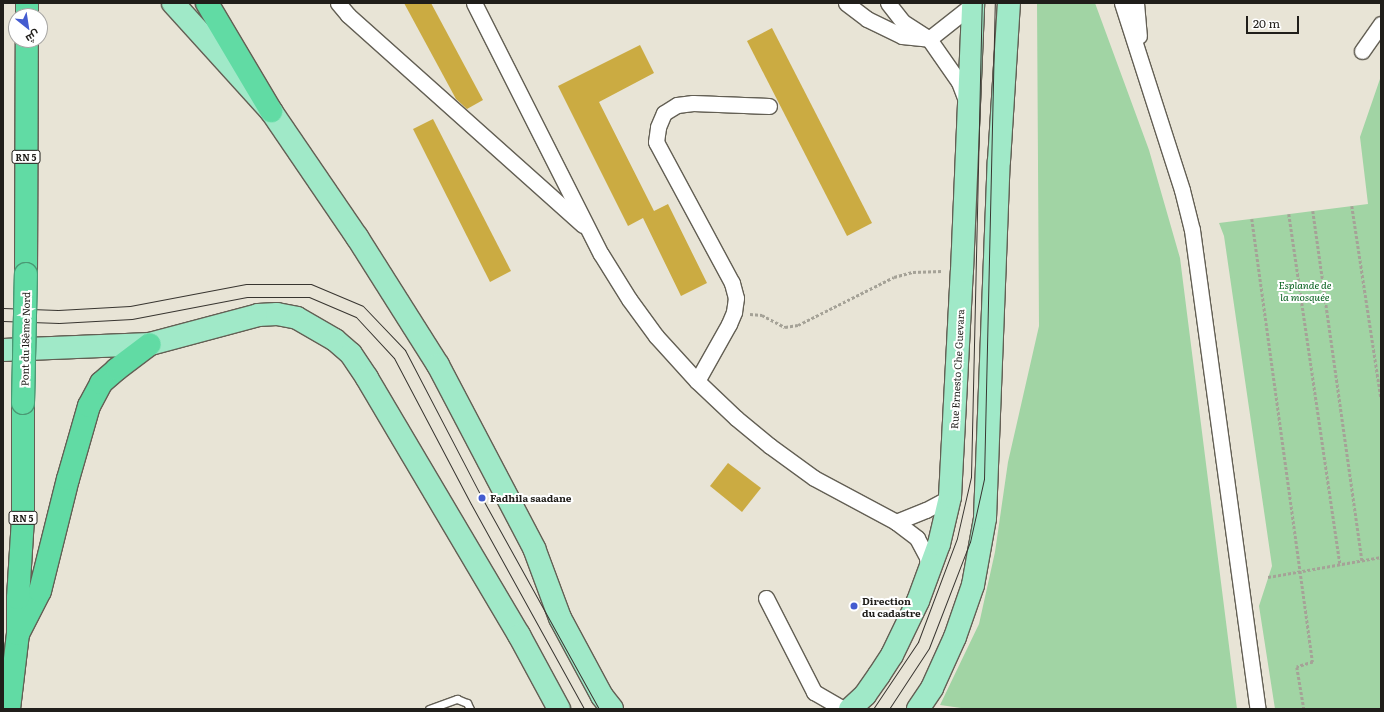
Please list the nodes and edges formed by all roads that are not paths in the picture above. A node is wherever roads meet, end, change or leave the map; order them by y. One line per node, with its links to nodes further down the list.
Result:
1 (173, 3): 18 (main road)
2 (207, 3): 18 (highway)
3 (338, 3): 19 (street)
4 (474, 3): 19 (street)
5 (846, 3): 12 (street)
6 (888, 3): 12 (street)
7 (1009, 3): 35 (main road)
8 (1122, 3): 15 (street)
9 (1136, 3): 15 (street)
10 (973, 4): 12 (street); 17 (main road, Rue Ernesto Che Guevara)
11 (1381, 24): 14 (street)
12 (929, 39): 17 (street)
13 (27, 48): 27 (highway, Pont du 18ème Nord / RN 5, bridge)
14 (1362, 51)
15 (1143, 70): 36 (street)
16 (769, 106): 22 (street)
17 (969, 108): 23 (main road, Rue Ernesto Che Guevara)
18 (271, 110): 32 (main road)
19 (589, 231): 22 (street)
20 (150, 344): 21 (main road); 27 (highway); 31 (main road)
21 (3, 350)
22 (697, 381): 24 (street)
23 (950, 497): 24 (street); 25 (main road, Rue Ernesto Che Guevara)
24 (896, 522): 25 (street)
25 (928, 575): 34 (main road, Rue Ernesto Che Guevara)
26 (766, 598): 33 (street)
27 (18, 634): 28 (highway, RN 5)
28 (9, 709)
29 (430, 709): 30 (lane)
30 (470, 709)
31 (559, 709)
32 (612, 709)
33 (843, 709)
34 (850, 709)
35 (918, 709)
36 (1258, 709)

